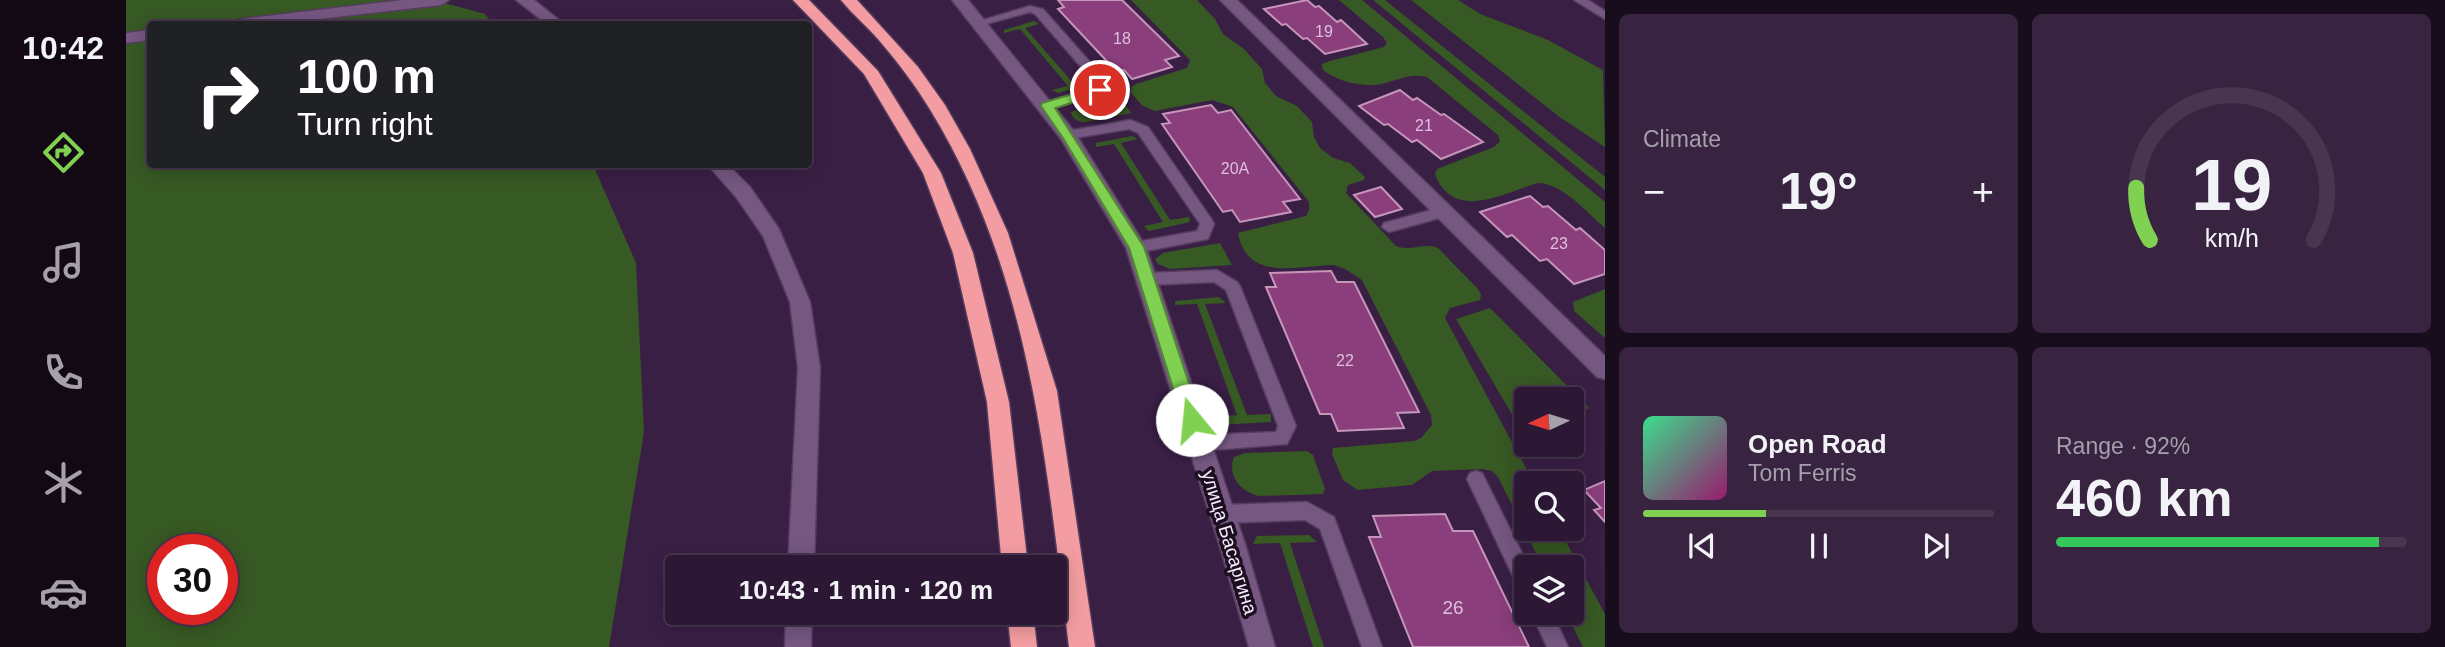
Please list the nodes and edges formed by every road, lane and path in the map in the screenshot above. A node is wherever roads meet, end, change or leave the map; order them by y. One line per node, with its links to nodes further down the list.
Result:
1 (441, 0): 9 (street)
2 (524, 0): 10 (street)
3 (801, 0): 26 (highway)
4 (849, 0): 33 (highway)
5 (960, 0): 11 (street, улица Басаргина)
6 (1228, 0): 17 (street)
7 (1580, 0): 8 (lane)
8 (1605, 16)
9 (267, 21)
10 (552, 21)
11 (979, 23): 14 (street, улица Басаргина); 14 (lane)
12 (147, 35): 13 (street)
13 (126, 38)
14 (1047, 106): 15 (street, улица Басаргина)
15 (1068, 135): 19 (street, улица Басаргина); 19 (lane)
16 (720, 168): 25 (street)
17 (1442, 212): 18 (lane); 21 (street)
18 (1389, 227)
19 (1136, 247): 20 (street, улица Басаргина)
20 (1148, 279): 22 (street, улица Басаргина); 22 (lane)
21 (1605, 370)
22 (1200, 443): 24 (street, улица Басаргина)
23 (1476, 479): 27 (lane)
24 (1222, 514): 34 (street, улица Басаргина); 35 (lane)
25 (801, 555)
26 (1014, 555)
27 (1514, 557)
28 (799, 625): 31 (street)
29 (1021, 625): 32 (highway)
30 (1547, 625): 36 (lane)
31 (798, 647)
32 (1024, 647)
33 (1082, 647)
34 (1262, 647)
35 (1372, 647)
36 (1558, 647)

